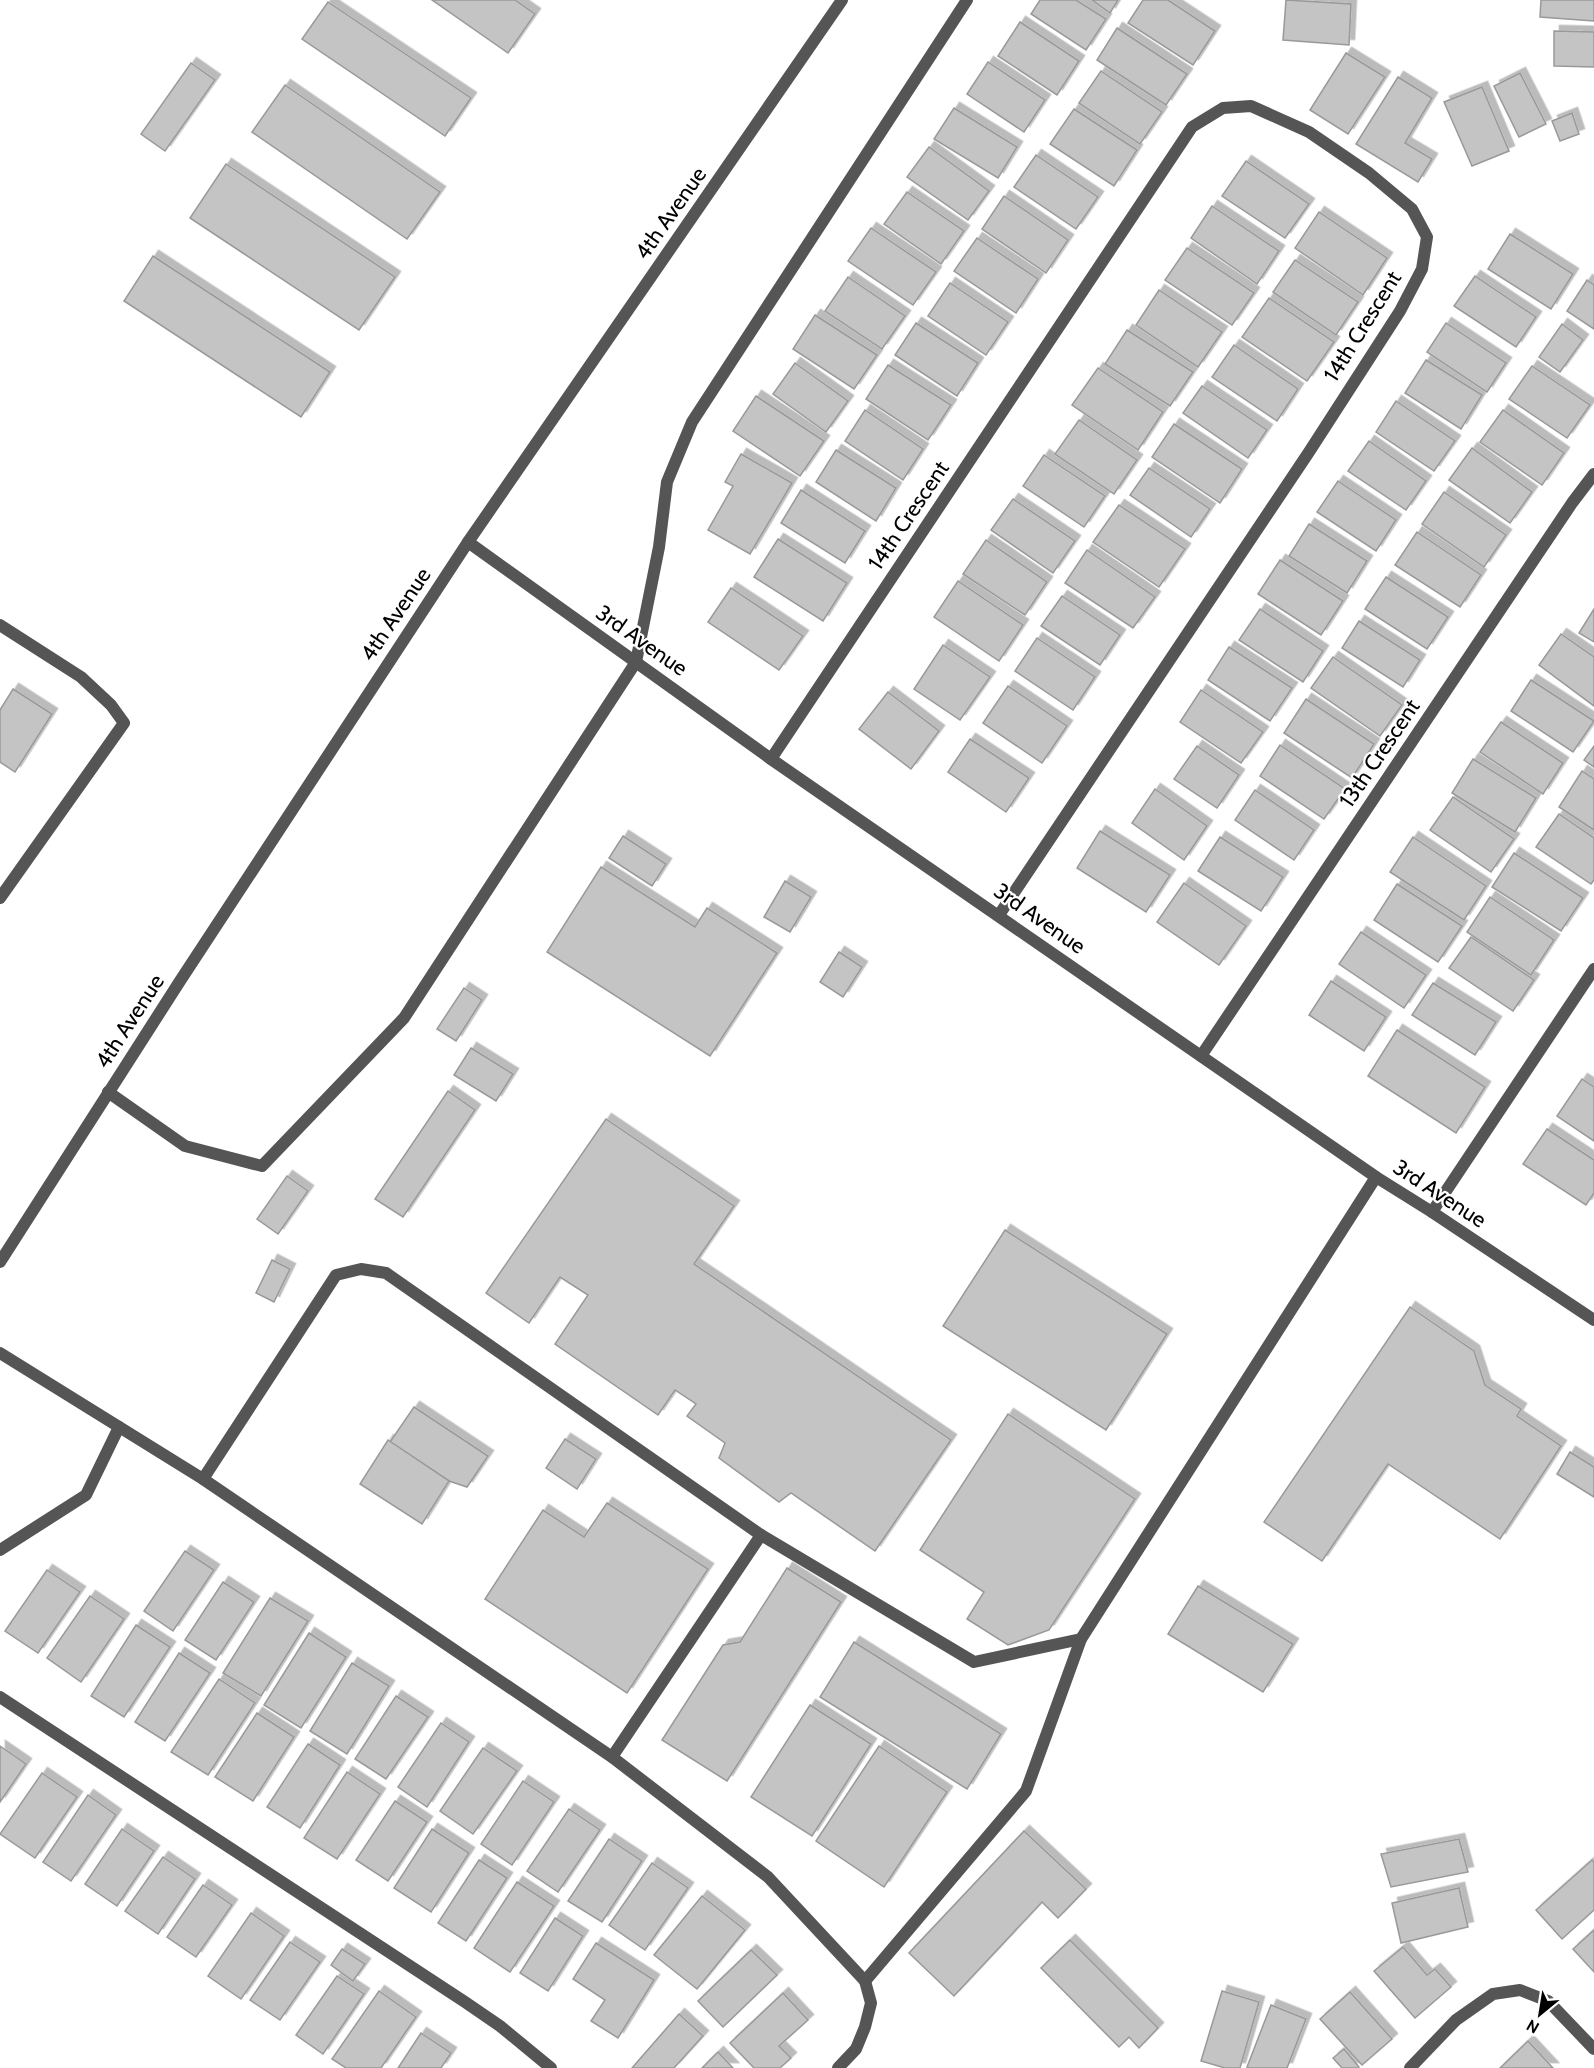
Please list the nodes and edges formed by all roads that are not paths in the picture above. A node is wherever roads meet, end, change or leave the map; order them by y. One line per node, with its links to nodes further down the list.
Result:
1 (842, 0): 4 (street, 4th Avenue)
2 (967, 0): 6 (street)
3 (1594, 474): 11 (street, 13th Crescent)
4 (468, 542): 6 (street, 3rd Avenue); 12 (street, 4th Avenue)
5 (0, 625): 8 (street)
6 (636, 662): 7 (street, 3rd Avenue); 12 (street)
7 (771, 759): 9 (street, 3rd Avenue); 9 (street, 14th Crescent)
8 (0, 898)
9 (999, 915): 11 (street, 3rd Avenue)
10 (1594, 969): 14 (street)
11 (1201, 1056): 13 (street, 3rd Avenue)
12 (108, 1092): 15 (street, 4th Avenue)
13 (1376, 1177): 14 (street, 3rd Avenue); 22 (street)
14 (1432, 1212): 16 (street, 3rd Avenue)
15 (0, 1262)
16 (1594, 1320)
17 (0, 1353): 18 (street)
18 (119, 1427): 19 (street); 21 (street)
19 (203, 1479): 20 (street); 24 (street)
20 (761, 1535): 22 (street); 24 (street)
21 (0, 1550)
22 (1081, 1638): 25 (street)
23 (0, 1697): 27 (street)
24 (612, 1757): 25 (street)
25 (865, 1980): 28 (street)
26 (1594, 2049): 29 (street)
27 (551, 2068)
28 (838, 2068)
29 (1410, 2068)

